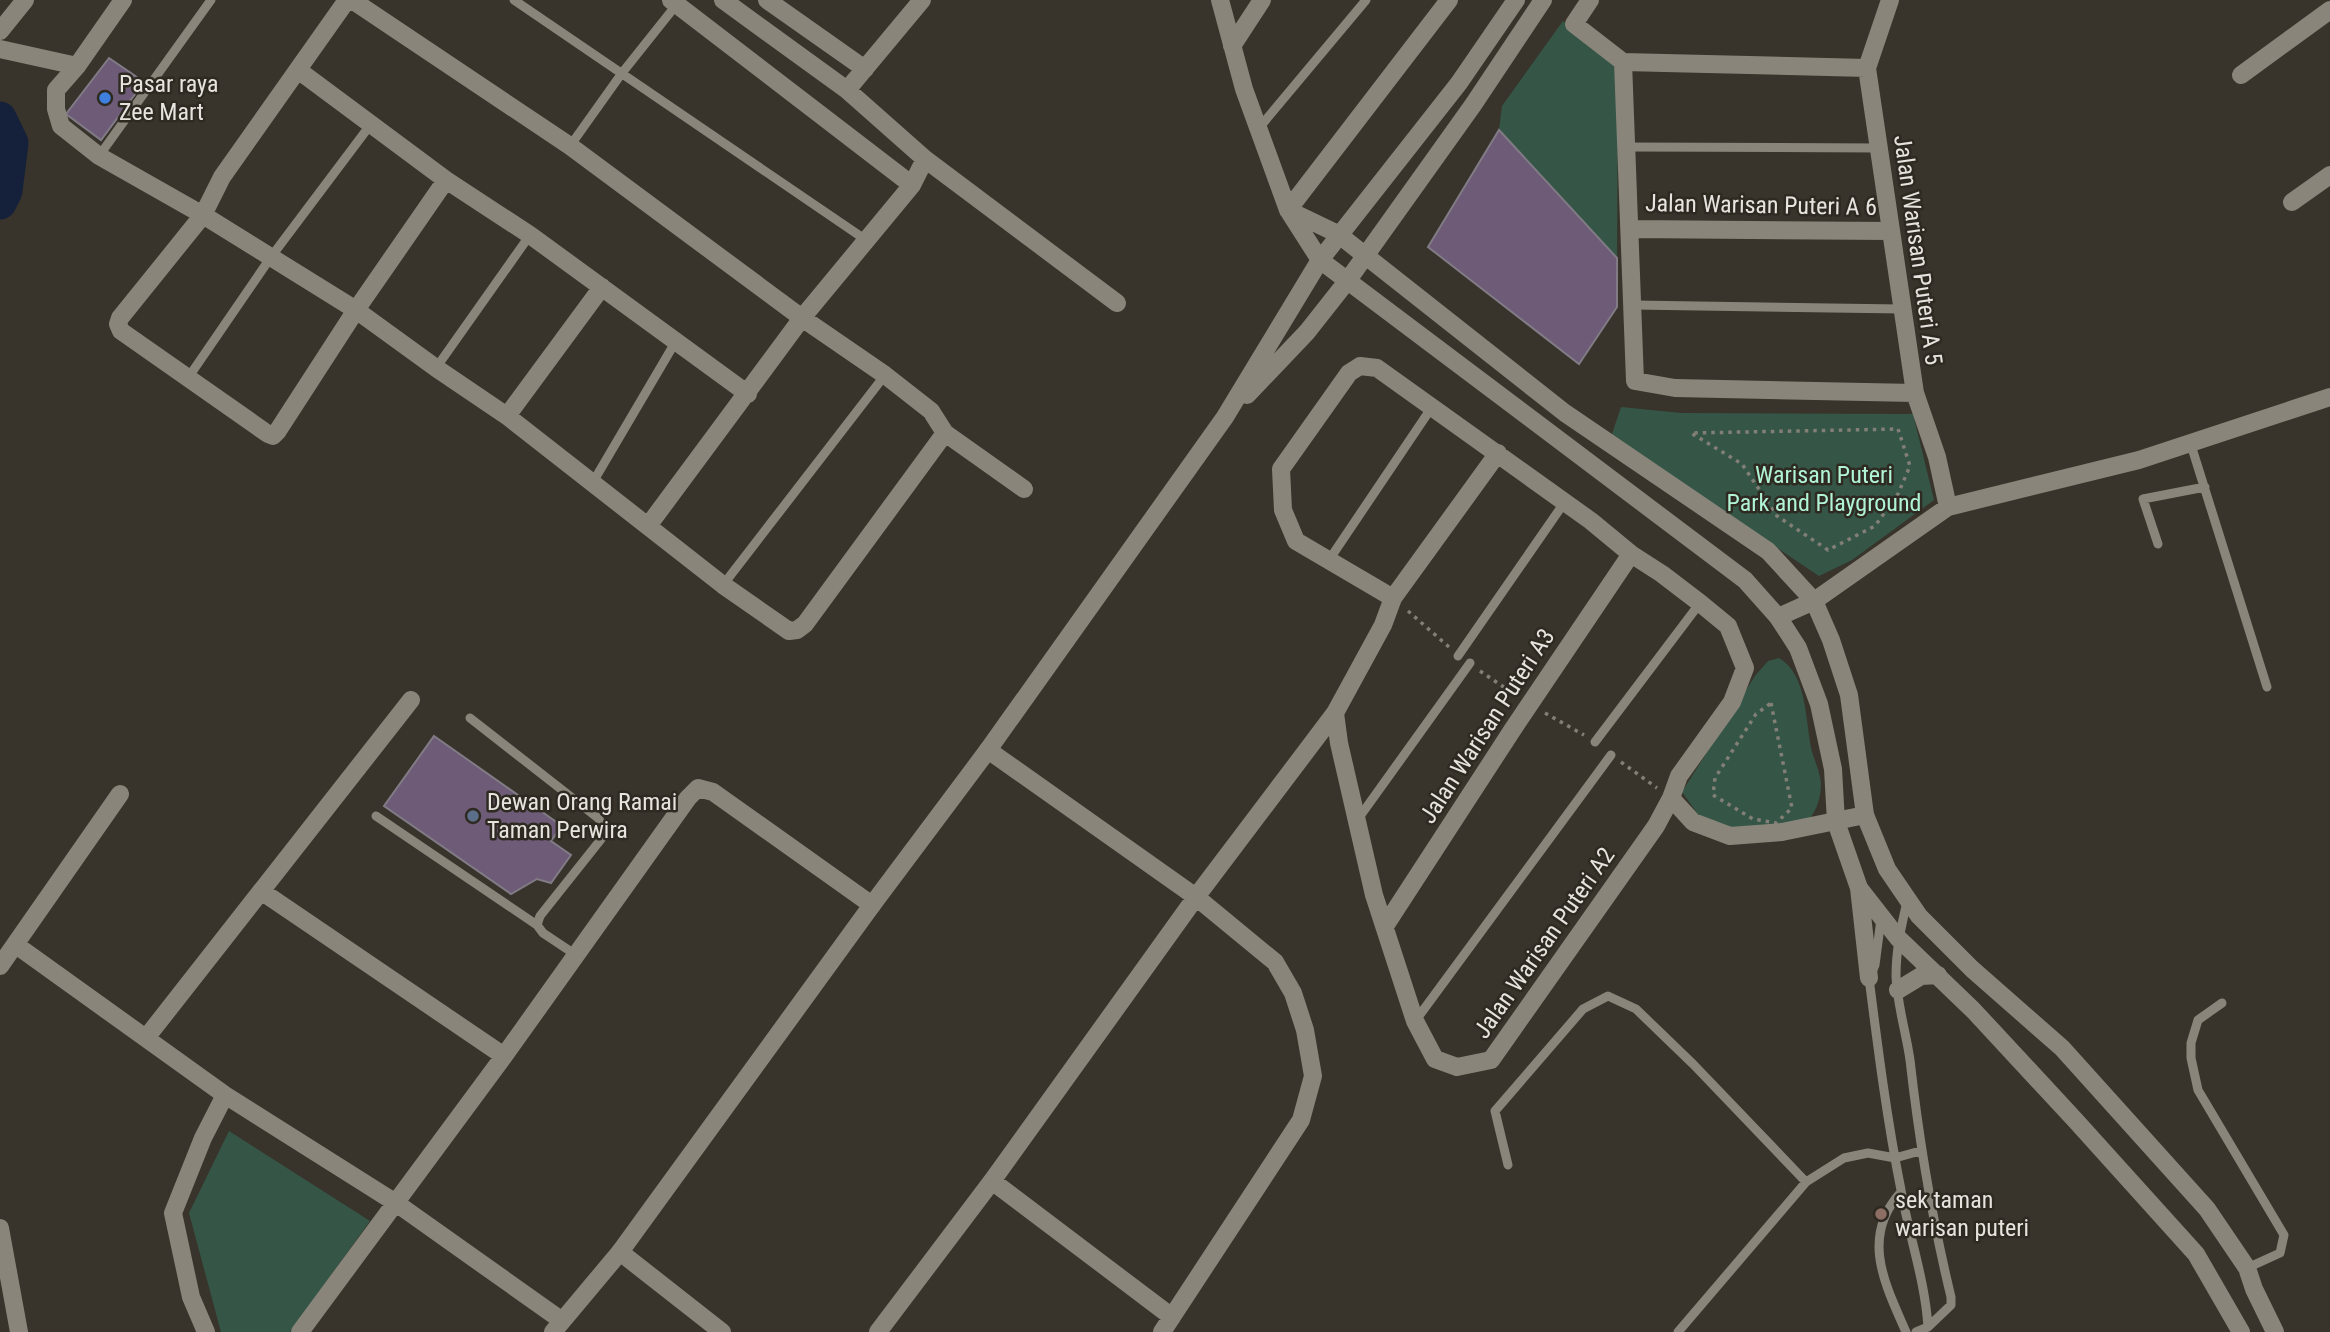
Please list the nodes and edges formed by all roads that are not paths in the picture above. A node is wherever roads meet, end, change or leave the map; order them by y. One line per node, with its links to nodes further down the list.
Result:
1 (26, 0): 20 (street)
2 (123, 0): 24 (street)
3 (211, 0): 36 (lane)
4 (347, 0): 27 (street)
5 (352, 0): 33 (street)
6 (514, 0): 28 (lane)
7 (723, 0): 30 (street)
8 (767, 0): 26 (street)
9 (922, 0): 26 (street)
10 (1220, 0): 21 (street)
11 (1262, 0): 21 (street)
12 (1366, 0): 32 (lane)
13 (1449, 0): 42 (street)
14 (1516, 0): 46 (street)
15 (1543, 0): 49 (street)
16 (1590, 0): 23 (street)
17 (1890, 0): 25 (street, Jalan Warisan Puteri A 5)
18 (674, 2): 28 (lane); 40 (street)
19 (2330, 10): 29 (street)
20 (0, 31)
21 (1232, 46): 32 (street)
22 (0, 49): 24 (street)
23 (1623, 62): 25 (street); 34 (street)
24 (77, 66): 36 (street)
25 (1867, 68): 35 (street, Jalan Warisan Puteri A 5)
26 (865, 69): 30 (street)
27 (298, 70): 31 (street); 43 (street)
28 (622, 73): 33 (lane); 48 (lane)
29 (2241, 75)
30 (847, 90): 37 (street)
31 (371, 124): 39 (street); 50 (lane)
32 (1258, 130): 42 (street)
33 (570, 146): 58 (street)
34 (1627, 147): 35 (lane); 44 (street)
35 (1879, 148): 45 (street, Jalan Warisan Puteri A 5)
36 (99, 156): 43 (street)
37 (925, 159): 40 (street); 54 (street)
38 (2330, 176): 41 (street)
39 (446, 180): 47 (street); 57 (street)
40 (912, 185): 48 (street)
41 (2292, 202)
42 (1288, 211): 46 (street); 51 (street)
43 (203, 215): 50 (street); 62 (street)
44 (1630, 229): 45 (street, Jalan Warisan Puteri A 6); 55 (street)
45 (1891, 231): 56 (street, Jalan Warisan Puteri A 5)
46 (1338, 234): 49 (street); 51 (street)
47 (530, 235): 53 (street); 60 (lane)
48 (866, 240): 58 (street)
49 (1365, 255): 52 (street); 83 (street)
50 (271, 257): 57 (street); 62 (lane)
51 (1320, 260): 52 (street); 68 (street)
52 (1348, 280): 68 (street); 85 (street)
53 (602, 287): 59 (street); 67 (street)
54 (1117, 303)
55 (1633, 305): 56 (lane); 63 (street)
56 (1902, 309): 63 (street, Jalan Warisan Puteri A 5)
57 (356, 310): 60 (street); 62 (street)
58 (802, 318): 61 (street); 64 (street)
59 (676, 341): 64 (street); 72 (lane)
60 (436, 368): 67 (street)
61 (885, 375): 69 (street); 81 (lane)
62 (188, 378)
63 (1914, 393): 76 (street, Jalan Warisan Puteri A 5)
64 (748, 394): 77 (street)
65 (2330, 397): 70 (street)
66 (1432, 407): 71 (street, Jalan Warisan Puteri A2); 80 (lane); 80 (street, Jalan Warisan Puteri A2)
67 (507, 416): 72 (street)
68 (1225, 417): 93 (street)
69 (945, 433): 74 (street); 81 (street)
70 (2191, 444): 73 (lane); 76 (street)
71 (1498, 453): 75 (street, Jalan Warisan Puteri A2); 82 (street)
72 (593, 482): 77 (street)
73 (2205, 486): 78 (lane); 88 (lane)
74 (1024, 489)
75 (1564, 503): 79 (street, Jalan Warisan Puteri A2); 86 (lane)
76 (1948, 507): 83 (street)
77 (648, 526): 81 (street)
78 (2158, 544)
79 (1631, 554): 84 (street, Jalan Warisan Puteri A2); 108 (street, Jalan Warisan Puteri A3)
80 (1329, 560): 82 (street)
81 (723, 585)
82 (1393, 598): 90 (street)
83 (1814, 601): 85 (street); 97 (street)
84 (1700, 603): 92 (lane); 96 (street, Jalan Warisan Puteri A2)
85 (1778, 617): 100 (street)
86 (1458, 656)
87 (1470, 663): 99 (lane)
88 (2267, 687)
89 (411, 699): 102 (street)
90 (1335, 712): 99 (street); 103 (street)
91 (470, 718): 107 (lane)
92 (1595, 742)
93 (988, 750): 103 (street); 105 (street)
94 (1611, 755): 117 (lane)
95 (120, 793): 110 (street)
96 (1671, 798): 100 (street); 117 (street, Jalan Warisan Puteri A2)
97 (1866, 815): 100 (street); 104 (street)
98 (376, 816): 107 (lane)
99 (1357, 820): 108 (street)
100 (1836, 822): 101 (street)
101 (1859, 888): 106 (street); 114 (street)
102 (261, 891): 118 (street); 119 (street)
103 (1196, 897): 124 (street); 131 (street)
104 (1908, 898): 109 (lane); 130 (street)
105 (872, 905): 111 (street); 129 (street)
106 (1881, 915): 109 (street); 114 (lane)
107 (537, 925): 111 (lane)
108 (1385, 926): 117 (street)
109 (1898, 937): 113 (street); 115 (lane)
110 (16, 945): 112 (street); 118 (street)
111 (576, 955): 119 (street)
112 (0, 967)
113 (1938, 975): 115 (street); 142 (street)
114 (1869, 978): 122 (lane)
115 (1898, 990): 121 (lane)
116 (2222, 1003): 130 (lane)
117 (1415, 1021)
118 (146, 1038): 120 (street)
119 (504, 1056): 127 (street)
120 (225, 1095): 127 (street); 135 (street)
121 (1920, 1151): 122 (lane); 133 (lane)
122 (1895, 1158): 125 (lane); 126 (lane)
123 (1508, 1165): 125 (lane)
124 (992, 1181): 131 (street); 138 (street)
125 (1806, 1181): 139 (lane)
126 (1901, 1192): 133 (lane); 140 (lane)
127 (396, 1203): 132 (street); 136 (street)
128 (0, 1228): 134 (street)
129 (620, 1252): 132 (street); 137 (street)
130 (2247, 1268): 143 (street)
131 (1167, 1325)
132 (557, 1326)
133 (1928, 1327): 141 (lane)
134 (19, 1332)
135 (206, 1332)
136 (300, 1332)
137 (722, 1332)
138 (878, 1332)
139 (1678, 1332)
140 (1906, 1332)
141 (1916, 1332)
142 (2241, 1332)
143 (2275, 1332)

